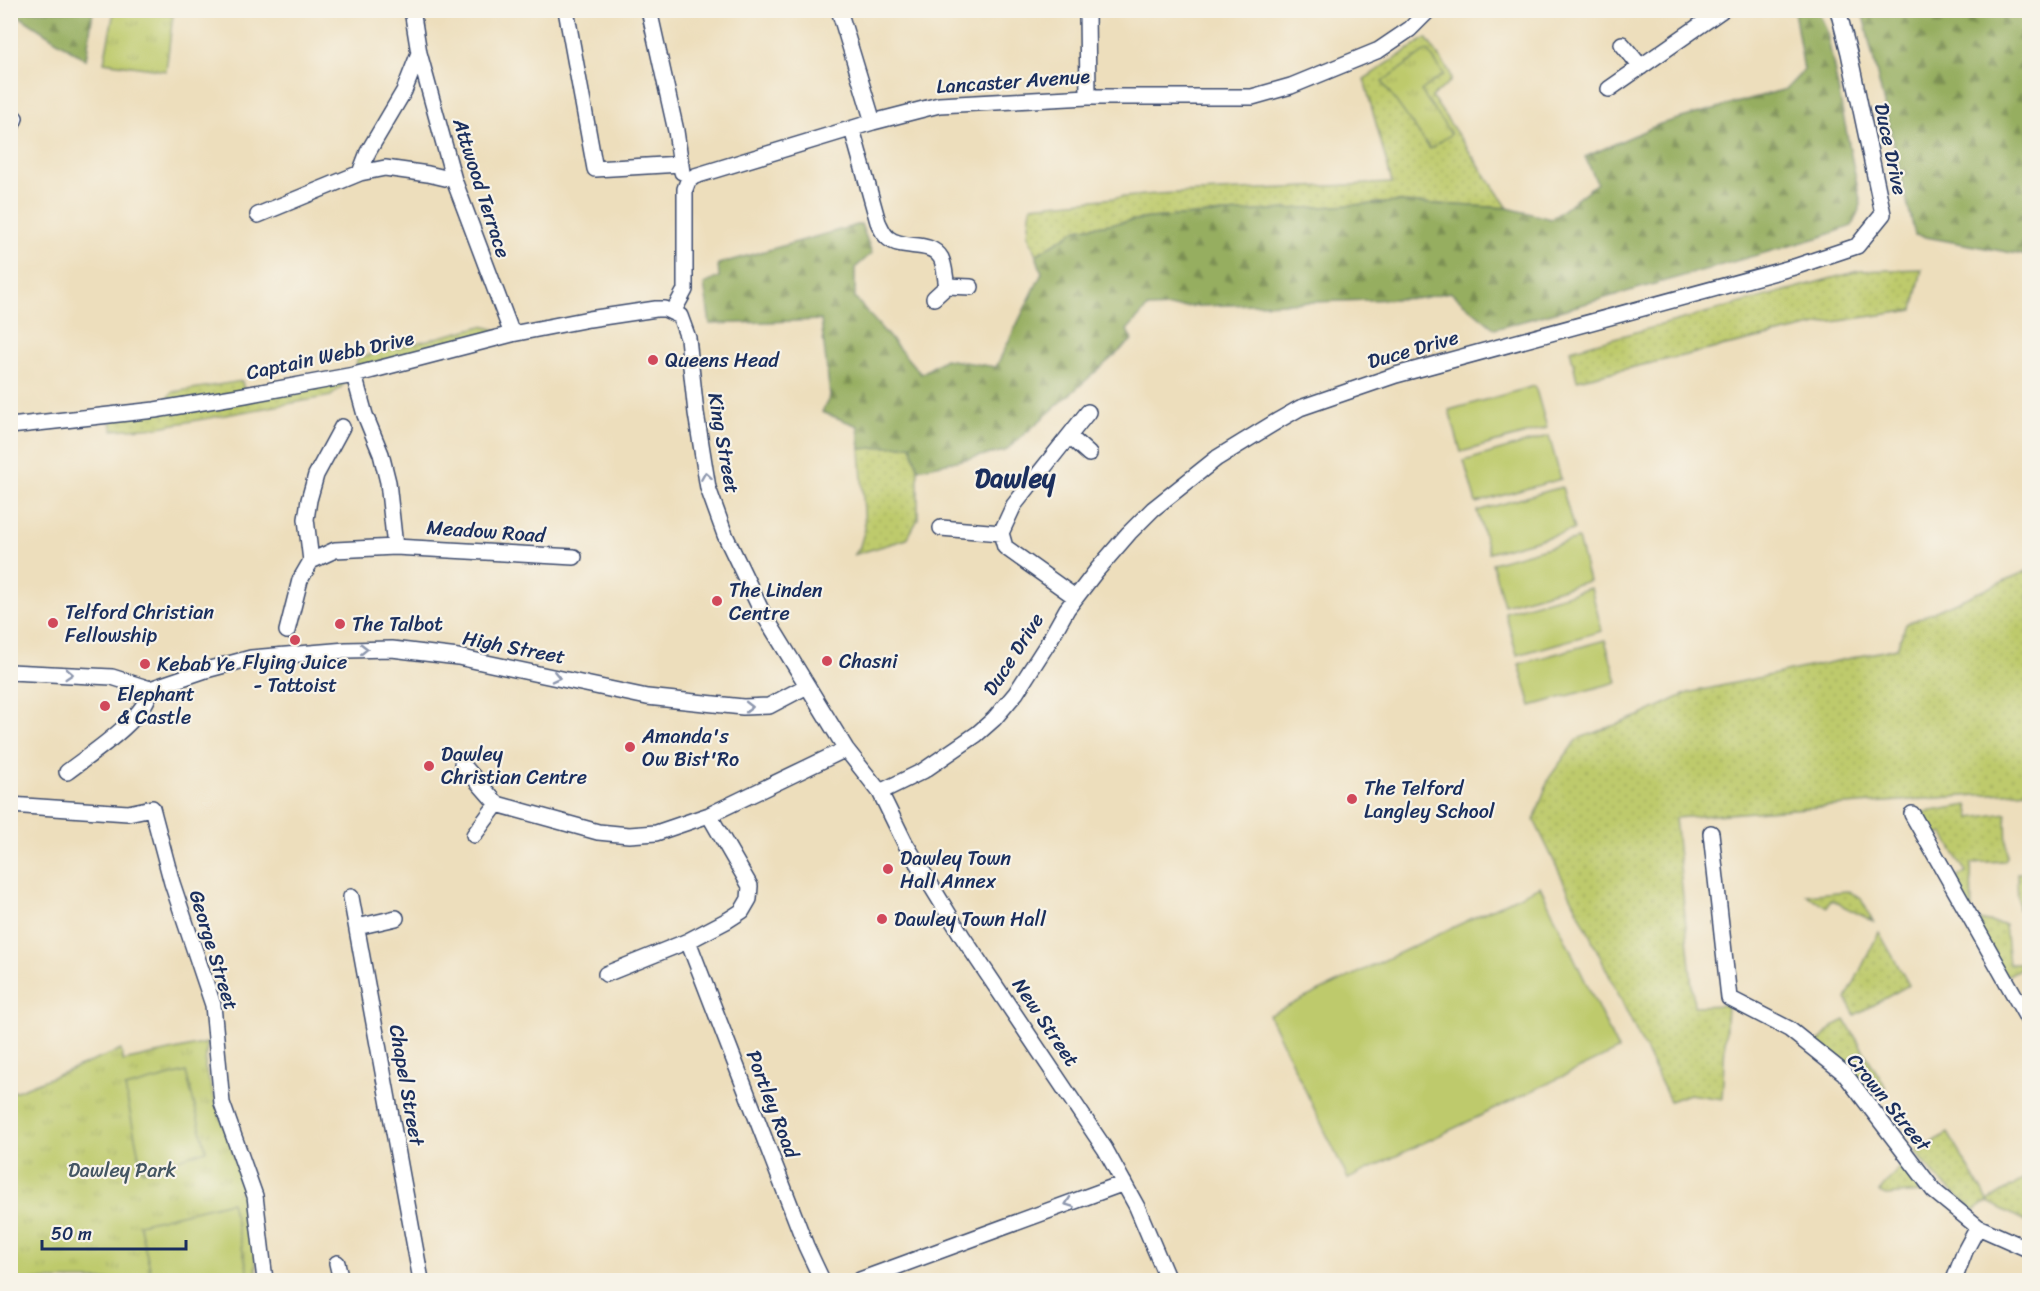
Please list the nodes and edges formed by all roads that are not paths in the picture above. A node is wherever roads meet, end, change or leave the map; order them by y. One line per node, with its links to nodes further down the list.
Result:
1 (412, 10): 10 (street, Attwood Terrace)
2 (566, 10): 16 (street)
3 (649, 10): 16 (street)
4 (839, 10): 14 (street)
5 (1086, 10): 13 (street)
6 (1429, 10): 13 (street, Lancaster Avenue)
7 (1722, 10): 11 (street)
8 (1838, 10): 37 (street, Duce Drive)
9 (1622, 44): 11 (street)
10 (418, 53): 17 (street, Attwood Terrace); 18 (street, Attwood Terrace)
11 (1641, 67): 12 (street)
12 (1609, 89)
13 (1088, 97): 14 (street, Lancaster Avenue)
14 (873, 122): 15 (street, Lancaster Avenue)
15 (852, 129): 19 (street, Lancaster Avenue); 21 (street)
16 (681, 164): 19 (street)
17 (360, 173): 18 (street); 20 (street)
18 (454, 180): 25 (street, Attwood Terrace)
19 (688, 181): 24 (street)
20 (258, 215)
21 (947, 286): 22 (street); 23 (street)
22 (971, 287)
23 (934, 298)
24 (673, 312): 25 (street, Captain Webb Drive); 40 (street, King Street, one-way to 24)
25 (512, 334): 26 (street, Captain Webb Drive)
26 (354, 375): 28 (street, Captain Webb Drive); 34 (street)
27 (1088, 412): 30 (street)
28 (10, 426)
29 (342, 427): 36 (street)
30 (1069, 436): 31 (street); 33 (street)
31 (1089, 454)
32 (941, 528): 33 (street)
33 (1000, 533): 37 (street)
34 (395, 547): 35 (street, Meadow Road); 36 (street, Meadow Road)
35 (574, 557)
36 (311, 561): 38 (street)
37 (1075, 597): 45 (street, Duce Drive)
38 (287, 631)
39 (10, 672): 41 (street, one-way to 41)
40 (807, 686): 41 (street, High Street, one-way to 40); 42 (street, King Street)
41 (150, 689): 44 (street)
42 (846, 749): 45 (street, New Street); 49 (street)
43 (462, 764): 46 (street)
44 (67, 772)
45 (880, 792): 58 (street, New Street)
46 (497, 804): 49 (street); 51 (street)
47 (10, 805): 62 (street, George Street)
48 (1912, 814): 57 (street)
49 (709, 816): 55 (street)
50 (1711, 833): 59 (street, Crown Street)
51 (474, 835)
52 (351, 897): 54 (street, Chapel Street)
53 (396, 918): 54 (street)
54 (357, 927): 64 (street, Chapel Street)
55 (688, 941): 56 (street); 65 (street, Portley Road)
56 (606, 974)
57 (2030, 1023)
58 (1124, 1183): 66 (street, one-way to 66); 67 (street, New Street)
59 (1978, 1227): 60 (street, Crown Street); 68 (street)
60 (2030, 1250)
61 (337, 1263): 63 (street)
62 (265, 1281)
63 (340, 1281)
64 (421, 1281)
65 (822, 1281)
66 (861, 1281)
67 (1168, 1281)
68 (1954, 1281)

